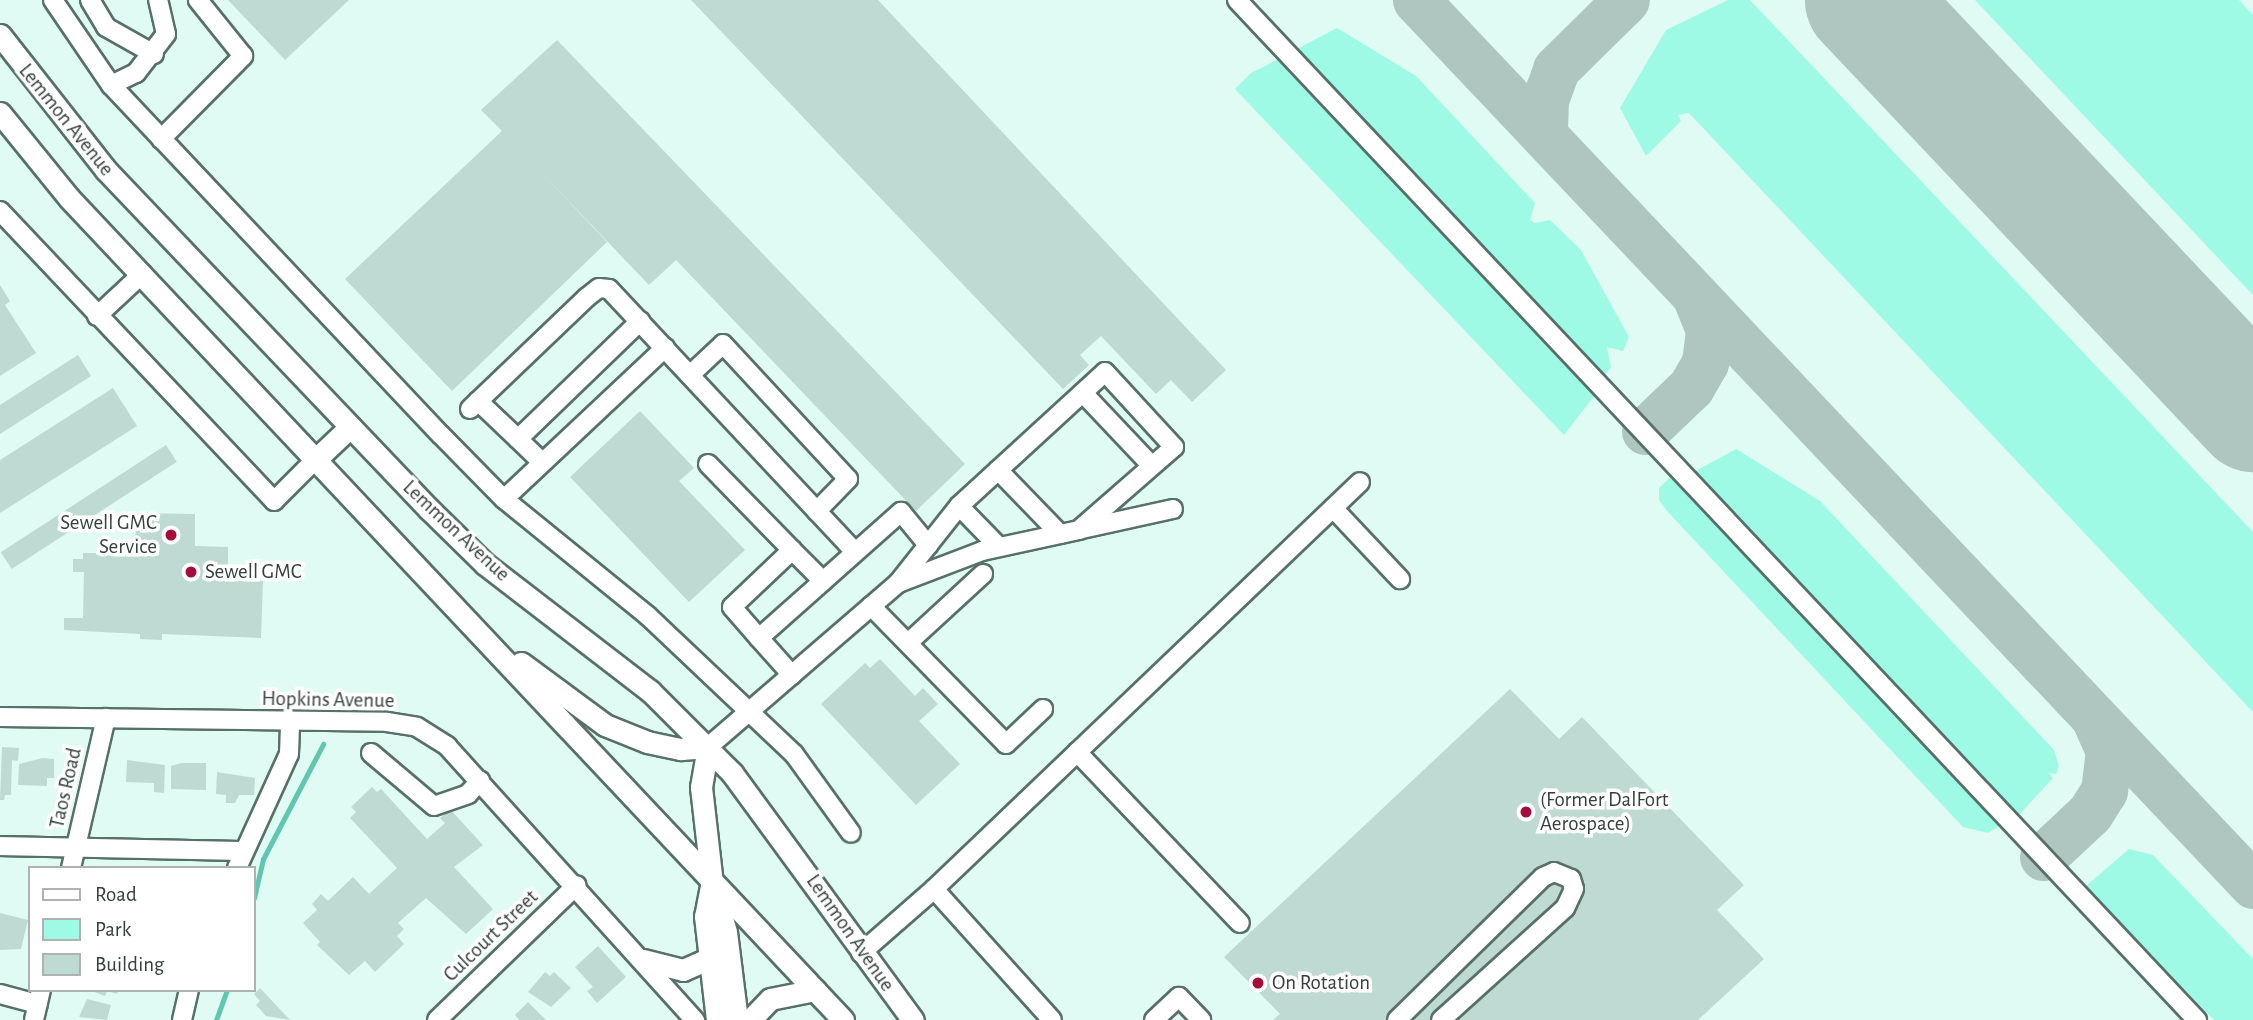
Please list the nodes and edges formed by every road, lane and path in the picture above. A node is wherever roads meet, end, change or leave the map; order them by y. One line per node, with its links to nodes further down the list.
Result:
1 (53, 0): 8 (street)
2 (90, 0): 7 (street)
3 (158, 0): 7 (street)
4 (198, 0): 10 (street)
5 (1237, 0): 84 (street)
6 (0, 35): 18 (main road, Lemmon Avenue)
7 (154, 54): 8 (street)
8 (111, 85): 10 (street)
9 (0, 113): 12 (main road)
10 (160, 139): 26 (street)
11 (0, 211): 13 (street)
12 (142, 274): 13 (street); 20 (main road)
13 (97, 316): 20 (street)
14 (640, 321): 15 (street); 19 (street); 19 (street)
15 (665, 348): 16 (street); 21 (street)
16 (690, 375): 30 (street); 30 (street)
17 (1083, 393): 23 (street); 23 (street); 24 (street)
18 (350, 427): 20 (main road); 51 (main road, Lemmon Avenue)
19 (518, 439): 21 (street)
20 (314, 461): 42 (main road)
21 (542, 462): 26 (street)
22 (708, 464): 35 (street)
23 (1152, 466): 31 (street)
24 (998, 470): 27 (street); 32 (street)
25 (1360, 482): 28 (street)
26 (504, 499): 47 (street)
27 (959, 506): 33 (street); 34 (street)
28 (1333, 508): 38 (street); 52 (street)
29 (1173, 509): 31 (street)
30 (817, 511): 36 (street)
31 (1079, 530): 32 (street)
32 (1059, 534): 34 (street)
33 (928, 545): 36 (street); 40 (street)
34 (999, 547): 40 (street)
35 (792, 550): 39 (street); 43 (street)
36 (855, 552): 39 (street)
37 (983, 575): 44 (street)
38 (1400, 579)
39 (823, 582): 43 (street)
40 (898, 583): 41 (street)
41 (871, 606): 44 (street); 45 (street)
42 (482, 635): 51 (main road); 60 (main road)
43 (759, 638): 45 (street)
44 (908, 643): 46 (street)
45 (792, 675): 47 (street)
46 (1043, 709)
47 (750, 712): 51 (street); 55 (street)
48 (0, 717): 49 (street, Hopkins Avenue)
49 (106, 718): 50 (street, Hopkins Avenue); 57 (street, Taos Road)
50 (290, 721): 54 (street, Hopkins Avenue); 58 (street)
51 (708, 747): 60 (main road); 64 (main road, Lemmon Avenue)
52 (1077, 752): 62 (street); 63 (street)
53 (371, 753): 54 (street)
54 (480, 781): 61 (street, Hopkins Avenue)
55 (850, 833)
56 (0, 846): 57 (street)
57 (76, 846): 58 (street); 59 (street, Taos Road)
58 (240, 860)
59 (71, 866)
60 (712, 884): 65 (main road); 67 (main road); 75 (main road)
61 (577, 885): 66 (street, Hopkins Avenue); 72 (street, Culcourt Street)
62 (934, 888): 64 (street); 79 (street)
63 (1240, 923)
64 (861, 953): 78 (main road, Lemmon Avenue)
65 (710, 958): 66 (main road); 74 (main road)
66 (643, 960): 73 (street, Hopkins Avenue)
67 (816, 990): 76 (main road); 77 (main road)
68 (189, 992): 71 (street)
69 (0, 994): 70 (street)
70 (38, 1005)
71 (182, 1020)
72 (437, 1020)
73 (695, 1020)
74 (717, 1020)
75 (737, 1020)
76 (750, 1020)
77 (843, 1020)
78 (914, 1020)
79 (1052, 1020)
80 (1154, 1020): 81 (street)
81 (1201, 1020)
82 (1397, 1020): 83 (street)
83 (1441, 1020)
84 (2197, 1020)

